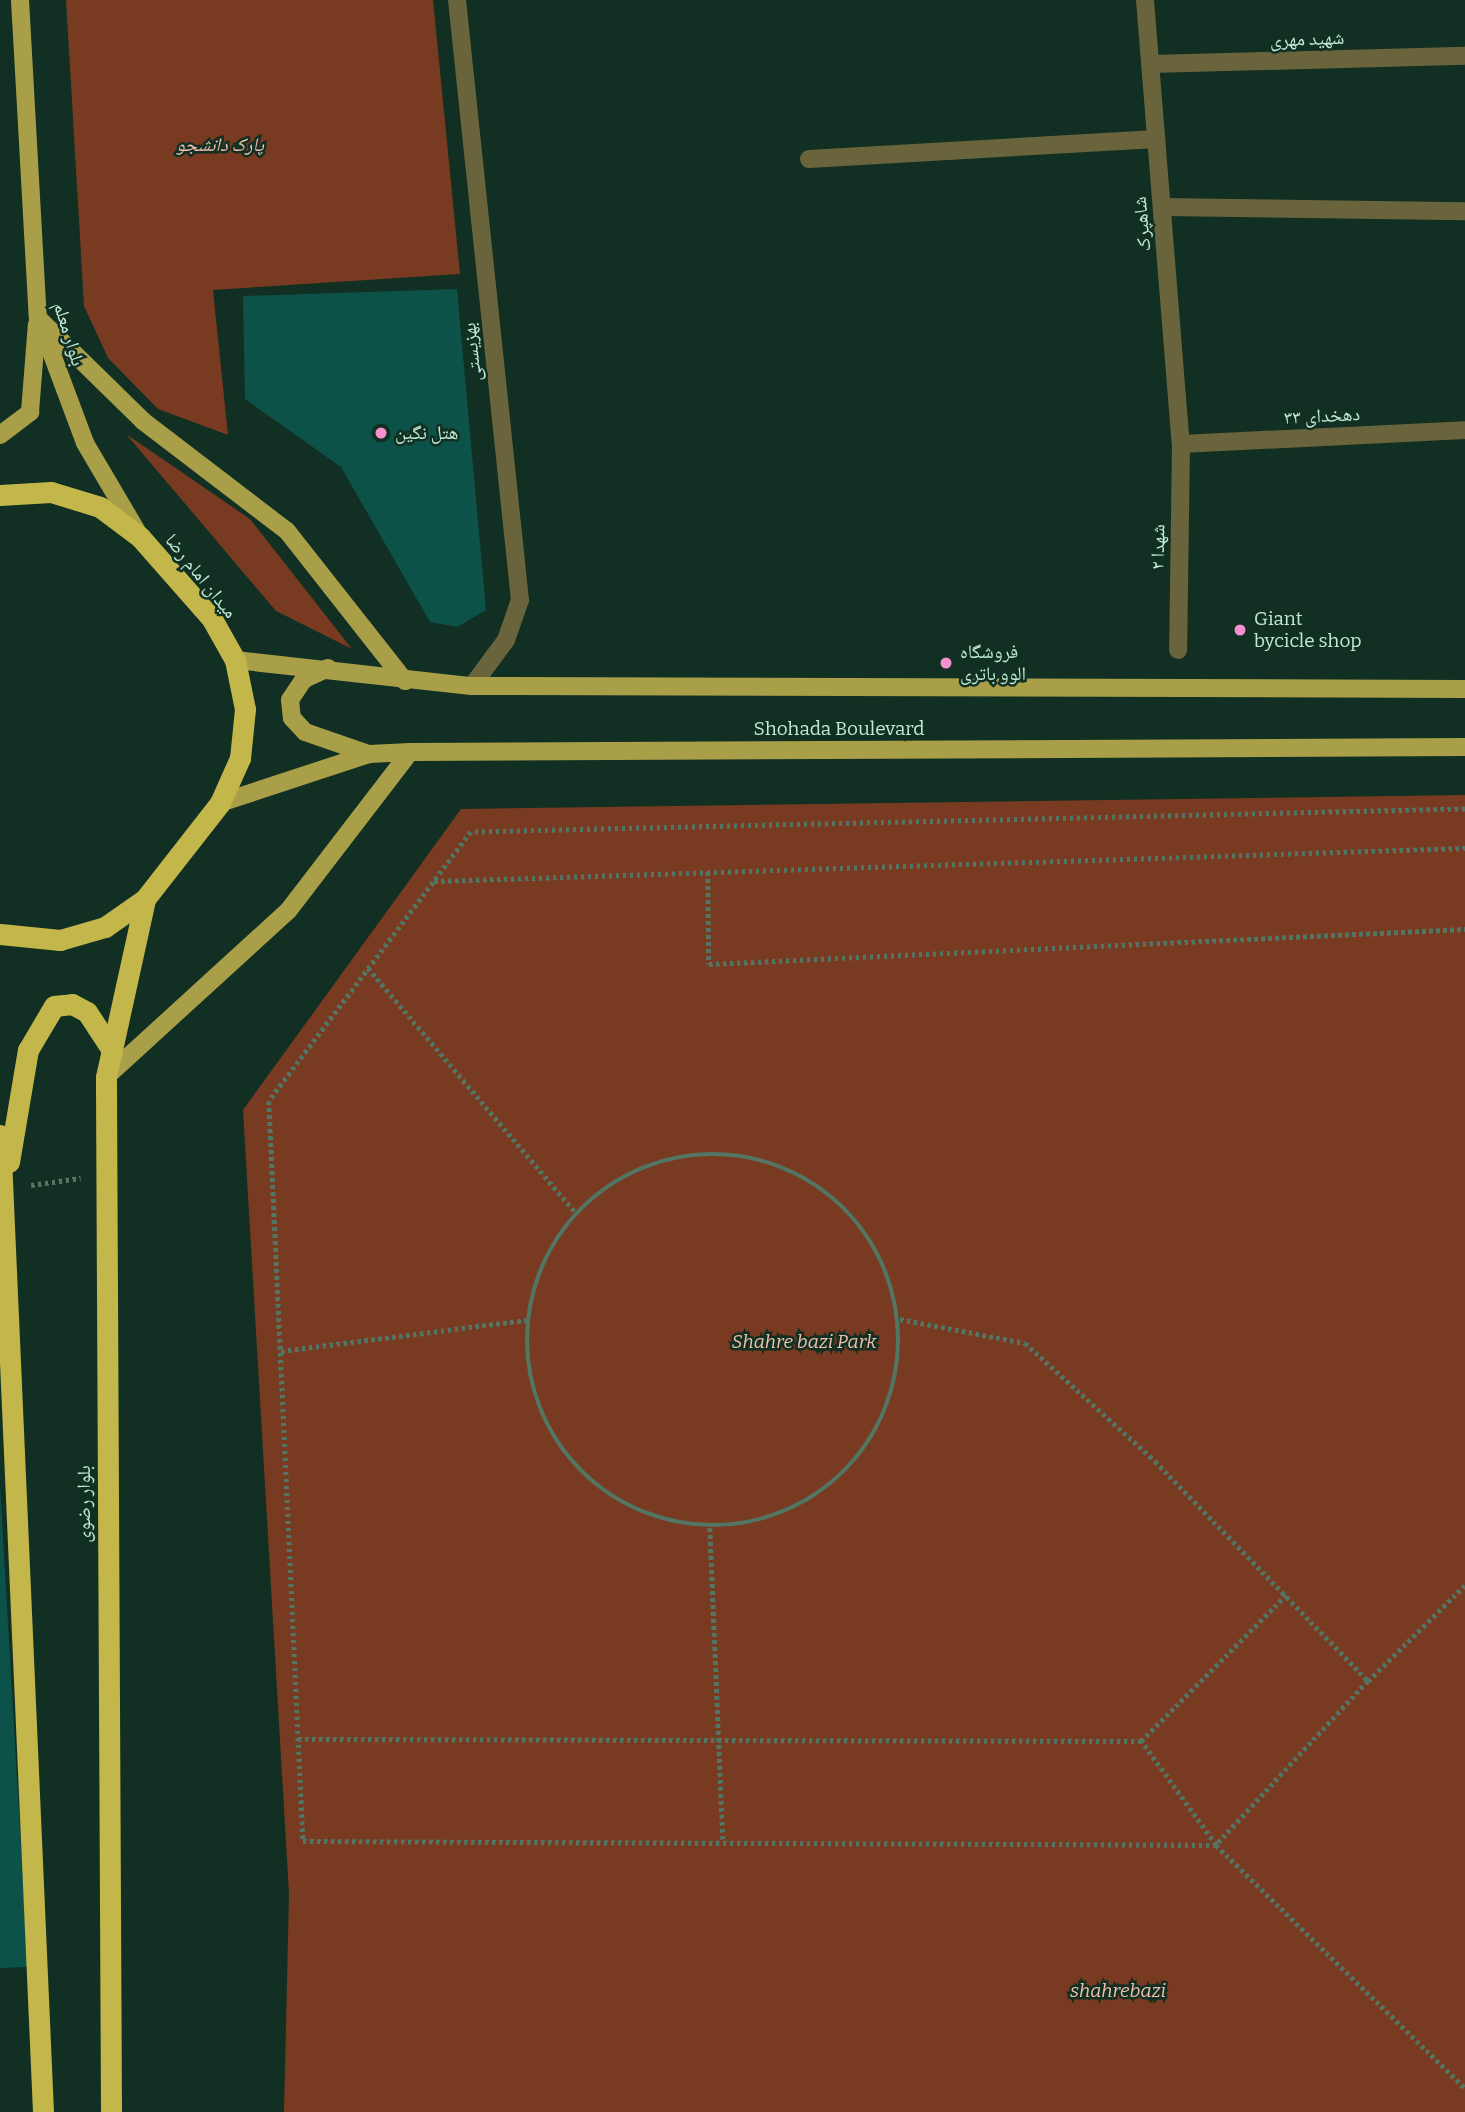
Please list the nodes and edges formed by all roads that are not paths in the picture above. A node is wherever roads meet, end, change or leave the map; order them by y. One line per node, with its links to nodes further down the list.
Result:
1 (20, 0): 10 (main road, بلوار معلم)
2 (457, 0): 20 (street, بهزیستی)
3 (1145, 0): 5 (street, شاهپرک)
4 (1465, 56): 5 (street, شهید مهری)
5 (1150, 64): 6 (street, شاهپرک)
6 (1156, 139): 7 (street); 8 (street, شاهپرک)
7 (809, 159)
8 (1162, 206): 9 (street); 13 (street, شاهپرک)
9 (1465, 211)
10 (38, 317): 12 (main road); 15 (main road, بلوار معلم); 19 (main road)
11 (1465, 430): 13 (street, دهخدای ۳۳)
12 (0, 435)
13 (1181, 444): 16 (street, شهدا ۲)
14 (0, 495): 15 (highway, میدان امام رضا)
15 (139, 537): 17 (highway, میدان امام رضا)
16 (1178, 650)
17 (235, 660): 18 (main road); 25 (highway, میدان امام رضا)
18 (332, 667): 19 (main road); 24 (main road)
19 (405, 681): 20 (main road)
20 (472, 686): 21 (main road)
21 (1465, 689)
22 (1465, 747): 23 (main road, Shohada Boulevard)
23 (410, 752): 24 (main road, Shohada Boulevard); 29 (main road)
24 (369, 754): 25 (main road, Shohada Boulevard)
25 (220, 803): 26 (highway, میدان امام رضا)
26 (145, 900): 27 (highway, میدان امام رضا); 28 (highway, بلوار رضوی)
27 (0, 934)
28 (112, 1050): 29 (highway, بلوار رضوی); 31 (highway)
29 (106, 1077): 33 (highway, بلوار رضوی)
30 (0, 1135): 31 (highway)
31 (3, 1189): 32 (highway)
32 (43, 2112)
33 (111, 2112)

